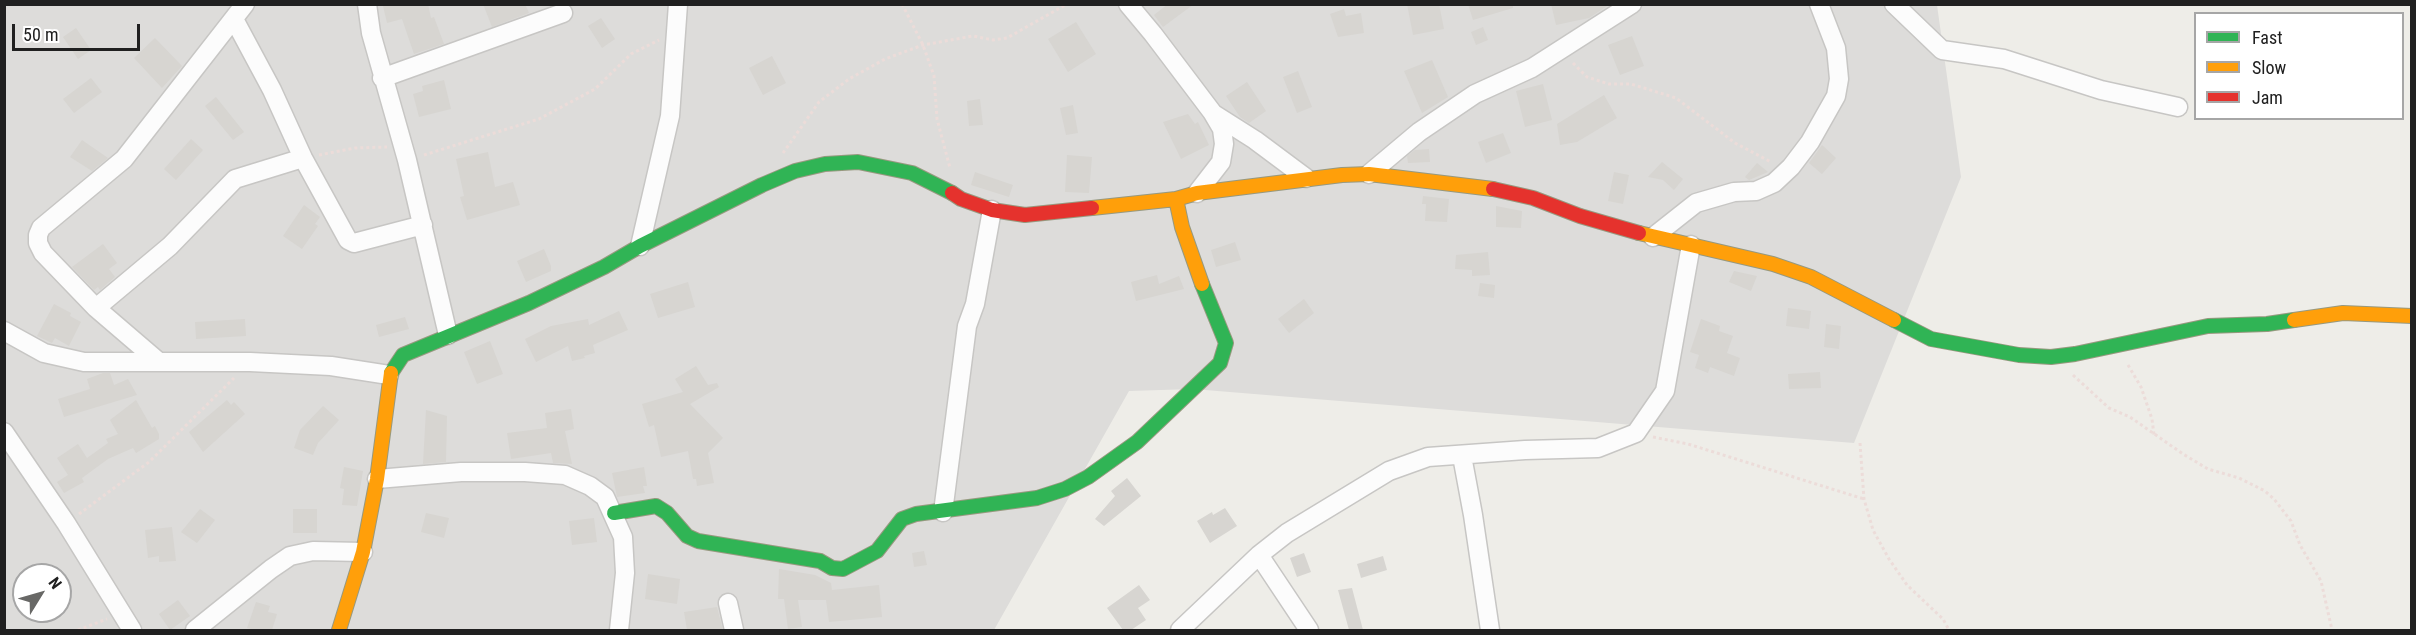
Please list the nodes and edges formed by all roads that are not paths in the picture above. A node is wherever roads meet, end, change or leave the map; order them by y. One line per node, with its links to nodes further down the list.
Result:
1 (245, 4): 9 (street)
2 (367, 4): 10 (street)
3 (678, 4): 22 (street)
4 (1128, 4): 12 (street)
5 (1632, 4): 14 (street)
6 (1818, 4): 20 (street)
7 (1894, 4): 11 (street)
8 (563, 13): 10 (street)
9 (235, 21): 13 (street); 23 (street)
10 (382, 78): 19 (street)
11 (2178, 106)
12 (1212, 112): 15 (street); 16 (street)
13 (303, 158): 19 (street); 23 (street)
14 (1369, 174): 15 (street); 20 (street)
15 (1306, 178): 16 (street)
16 (1197, 193): 17 (street)
17 (1176, 199): 18 (street); 32 (street)
18 (992, 210): 22 (street); 32 (street)
19 (423, 225): 26 (street)
20 (1653, 237): 21 (street)
21 (1691, 245): 24 (street); 30 (street)
22 (640, 246): 26 (street)
23 (96, 308): 27 (street)
24 (2412, 316)
25 (4, 331): 27 (street)
26 (448, 335): 28 (street)
27 (159, 362): 28 (street)
28 (389, 375): 31 (street)
29 (4, 432): 37 (street)
30 (1462, 456): 35 (street); 44 (street)
31 (377, 479): 33 (street); 34 (street)
32 (943, 512): 33 (street)
33 (614, 513): 40 (street)
34 (363, 552): 38 (street); 39 (street)
35 (1259, 555): 42 (street); 43 (street)
36 (728, 603): 41 (street)
37 (132, 630)
38 (195, 630)
39 (339, 630)
40 (619, 630)
41 (734, 630)
42 (1180, 630)
43 (1309, 630)
44 (1490, 630)

